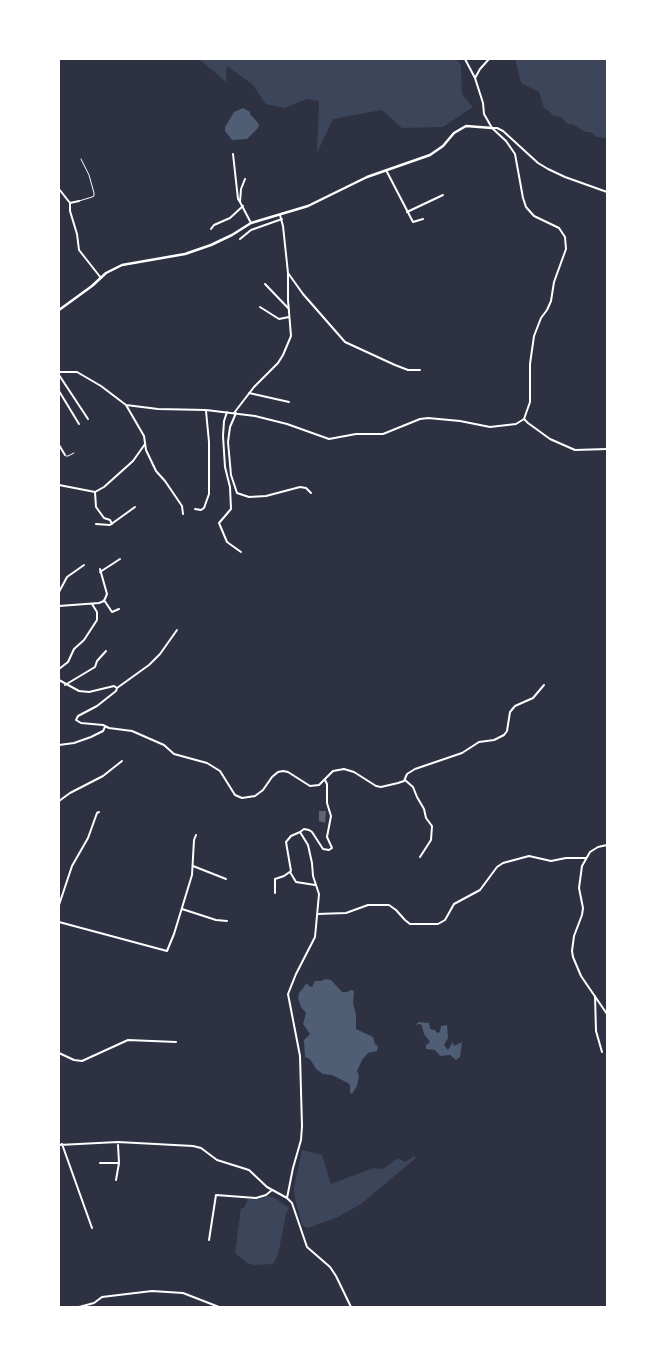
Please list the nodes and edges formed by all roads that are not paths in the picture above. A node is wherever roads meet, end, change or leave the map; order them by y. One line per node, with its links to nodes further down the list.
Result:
1 (465, 59): 3 (street)
2 (489, 59): 3 (street)
3 (475, 78): 4 (street)
4 (492, 128): 7 (street); 10 (street); 39 (street)
5 (233, 154): 13 (street)
6 (81, 159): 12 (lane)
7 (386, 170): 16 (street); 17 (street)
8 (245, 179): 13 (street)
9 (59, 189): 14 (street)
10 (607, 192)
11 (443, 195): 16 (street)
12 (79, 201): 14 (street)
13 (240, 202): 15 (street)
14 (70, 204): 24 (street)
15 (243, 206): 20 (street); 21 (street)
16 (407, 212): 19 (street)
17 (280, 215): 18 (street); 20 (street)
18 (282, 219): 22 (street); 23 (street)
19 (423, 219)
20 (252, 223): 24 (street)
21 (211, 230)
22 (240, 239)
23 (288, 273): 27 (street); 30 (street)
24 (101, 278): 28 (street)
25 (265, 284): 27 (street)
26 (260, 307): 29 (street)
27 (289, 309): 29 (street)
28 (59, 310)
29 (289, 317): 33 (street)
30 (420, 370)
31 (59, 374): 35 (street); 40 (street)
32 (59, 391): 41 (street)
33 (250, 393): 34 (street); 38 (street)
34 (289, 402)
35 (126, 405): 36 (street); 42 (street)
36 (206, 410): 37 (street); 51 (street)
37 (227, 412): 38 (street); 55 (street)
38 (235, 413): 39 (street); 49 (street)
39 (524, 418): 44 (street)
40 (88, 419)
41 (79, 424)
42 (145, 444): 48 (street); 52 (street)
43 (59, 445): 46 (street)
44 (607, 449)
45 (74, 453): 46 (lane)
46 (65, 455)
47 (59, 485): 48 (street)
48 (95, 492): 54 (street)
49 (311, 493)
50 (135, 507): 54 (street)
51 (195, 509)
52 (184, 514)
53 (96, 524): 54 (street)
54 (112, 524)
55 (240, 552)
56 (120, 560): 59 (street)
57 (84, 565): 58 (street)
58 (59, 592)
59 (104, 600): 60 (street); 62 (street)
60 (92, 604): 61 (street); 65 (street)
61 (59, 606)
62 (119, 609)
63 (177, 630): 69 (street)
64 (106, 651): 68 (street)
65 (59, 669)
66 (59, 680): 68 (street)
67 (544, 684): 74 (street)
68 (65, 685): 69 (street)
69 (117, 688): 70 (street)
70 (104, 727): 71 (street); 73 (street)
71 (59, 745)
72 (122, 761): 75 (street)
73 (325, 780): 74 (street); 77 (street)
74 (405, 780): 80 (street)
75 (59, 801)
76 (99, 812): 87 (street)
77 (300, 832): 83 (street); 85 (street)
78 (196, 835): 82 (street)
79 (607, 845): 81 (street)
80 (420, 858)
81 (586, 858): 89 (street); 92 (street)
82 (193, 866): 84 (street); 88 (street)
83 (290, 872): 85 (street); 86 (street)
84 (226, 879)
85 (315, 885): 89 (street)
86 (275, 893)
87 (59, 905)
88 (182, 909): 90 (street); 91 (street)
89 (317, 914): 104 (street)
90 (227, 921)
91 (59, 922)
92 (595, 996): 93 (street); 95 (street)
93 (607, 1014)
94 (176, 1042): 96 (street)
95 (602, 1052)
96 (59, 1053)
97 (62, 1144): 98 (street); 103 (street); 105 (street)
98 (59, 1145)
99 (118, 1145): 101 (street)
100 (100, 1163): 101 (street)
101 (119, 1163): 102 (street)
102 (116, 1180)
103 (272, 1190): 104 (street); 106 (street)
104 (288, 1198): 111 (street)
105 (92, 1228)
106 (209, 1240)
107 (94, 1303): 108 (street); 109 (street); 110 (street)
108 (79, 1307)
109 (93, 1307)
110 (219, 1307)
111 (351, 1307)

